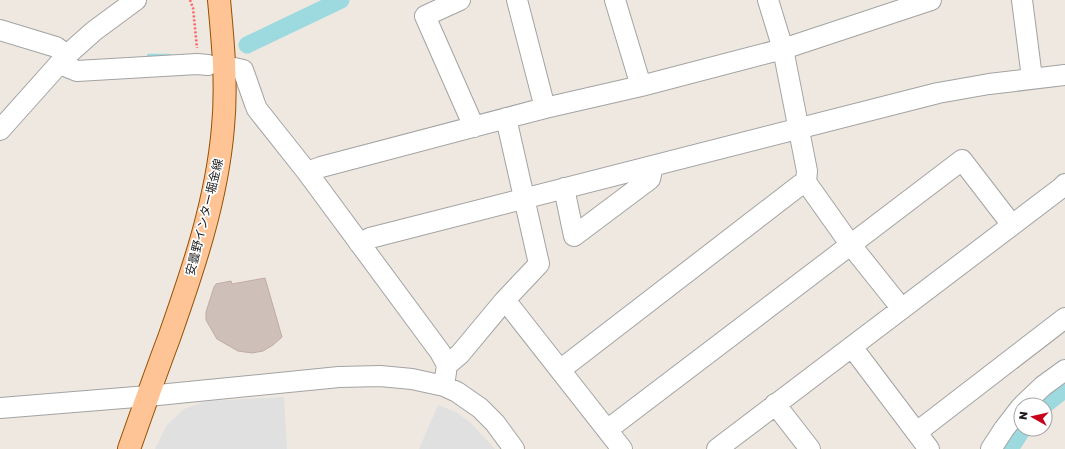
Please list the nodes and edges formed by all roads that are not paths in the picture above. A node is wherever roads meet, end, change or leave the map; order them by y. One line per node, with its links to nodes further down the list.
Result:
1 (136, 0): 11 (street)
2 (219, 0): 39 (main road, 安曇野インター堀金線)
3 (460, 0): 19 (street)
4 (517, 0): 17 (street)
5 (615, 0): 16 (street)
6 (768, 0): 10 (street)
7 (931, 0): 10 (street)
8 (1022, 0): 15 (street)
9 (0, 30): 11 (street)
10 (783, 49): 16 (street); 20 (street)
11 (63, 59): 12 (street); 21 (street)
12 (203, 65)
13 (234, 68): 23 (street)
14 (1065, 75): 15 (street)
15 (1032, 78): 20 (street)
16 (641, 86): 17 (street)
17 (545, 108): 18 (street)
18 (506, 118): 19 (street); 27 (street)
19 (474, 127): 23 (street)
20 (799, 129): 22 (street); 24 (street)
21 (0, 130)
22 (653, 166): 25 (street); 25 (street)
23 (307, 172): 29 (street)
24 (806, 182): 30 (street); 36 (street)
25 (564, 188): 27 (street)
26 (1064, 189): 28 (street)
27 (525, 198): 29 (street); 31 (street)
28 (1012, 225): 30 (street); 32 (street)
29 (359, 243): 35 (street)
30 (850, 244): 32 (street); 44 (street)
31 (505, 300): 35 (street); 36 (street)
32 (902, 309): 34 (street)
33 (1065, 318): 45 (street)
34 (852, 347): 41 (street); 45 (street)
35 (447, 365): 38 (street)
36 (560, 370): 44 (street)
37 (1065, 370): 40 (street)
38 (444, 386): 39 (street); 47 (street)
39 (148, 396): 42 (street); 46 (main road, 安曇野インター堀金線)
40 (1031, 397)
41 (775, 404): 49 (street); 50 (street)
42 (0, 408)
43 (1013, 418): 52 (street)
44 (607, 430): 48 (street)
45 (916, 432): 51 (street)
46 (129, 449)
47 (514, 449)
48 (622, 449)
49 (717, 449)
50 (810, 449)
51 (929, 449)
52 (992, 449)

